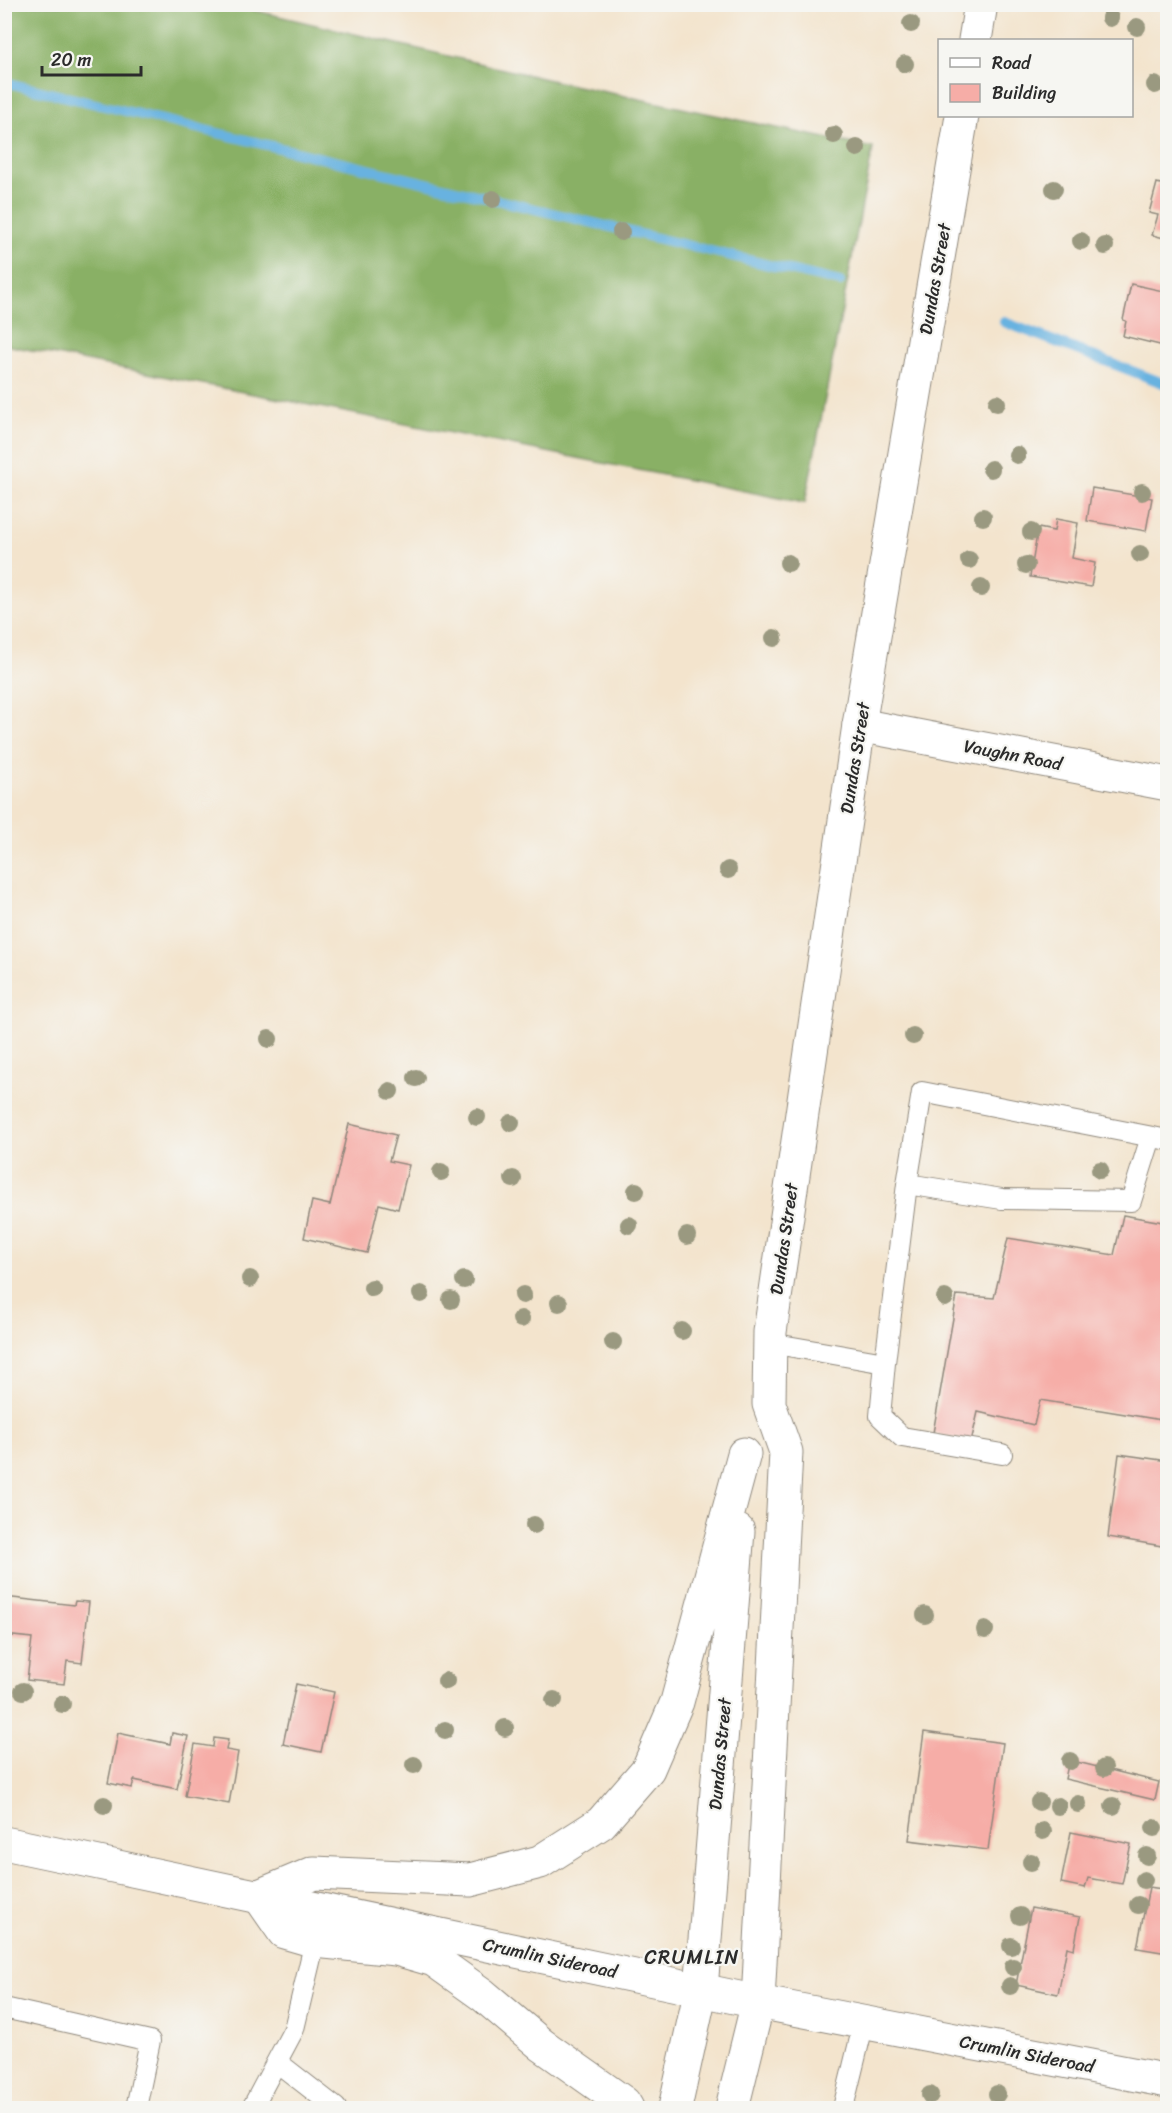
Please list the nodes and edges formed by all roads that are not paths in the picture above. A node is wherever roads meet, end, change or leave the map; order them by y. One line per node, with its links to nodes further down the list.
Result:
1 (981, 4): 2 (main road)
2 (975, 39)
3 (962, 117): 4 (main road, Dundas Street)
4 (860, 725): 5 (main road, Vaughn Road); 8 (main road, Dundas Street)
5 (1167, 784)
6 (1159, 1138): 7 (lane); 7 (lane)
7 (907, 1184): 9 (lane)
8 (770, 1343): 9 (lane); 10 (main road, Dundas Street)
9 (885, 1363): 12 (lane)
10 (769, 1404): 11 (main road, Dundas Street); 17 (main road, Dundas Street)
11 (744, 1454): 14 (main road); 16 (main road, Dundas Street)
12 (1002, 1454)
13 (4, 1843): 14 (main road, Crumlin Sideroad)
14 (259, 1896): 15 (main road); 16 (main road, Crumlin Sideroad)
15 (315, 1941): 20 (lane); 25 (main road)
16 (701, 1989): 17 (main road, Crumlin Sideroad); 26 (main road, Dundas Street)
17 (758, 2002): 19 (main road, Crumlin Sideroad); 27 (main road, Dundas Street)
18 (4, 2008): 22 (lane)
19 (864, 2022): 21 (main road, Crumlin Sideroad); 28 (lane)
20 (277, 2062): 23 (lane); 24 (lane)
21 (1167, 2081)
22 (136, 2109)
23 (252, 2109)
24 (336, 2109)
25 (627, 2109)
26 (675, 2109)
27 (732, 2109)
28 (843, 2109)

